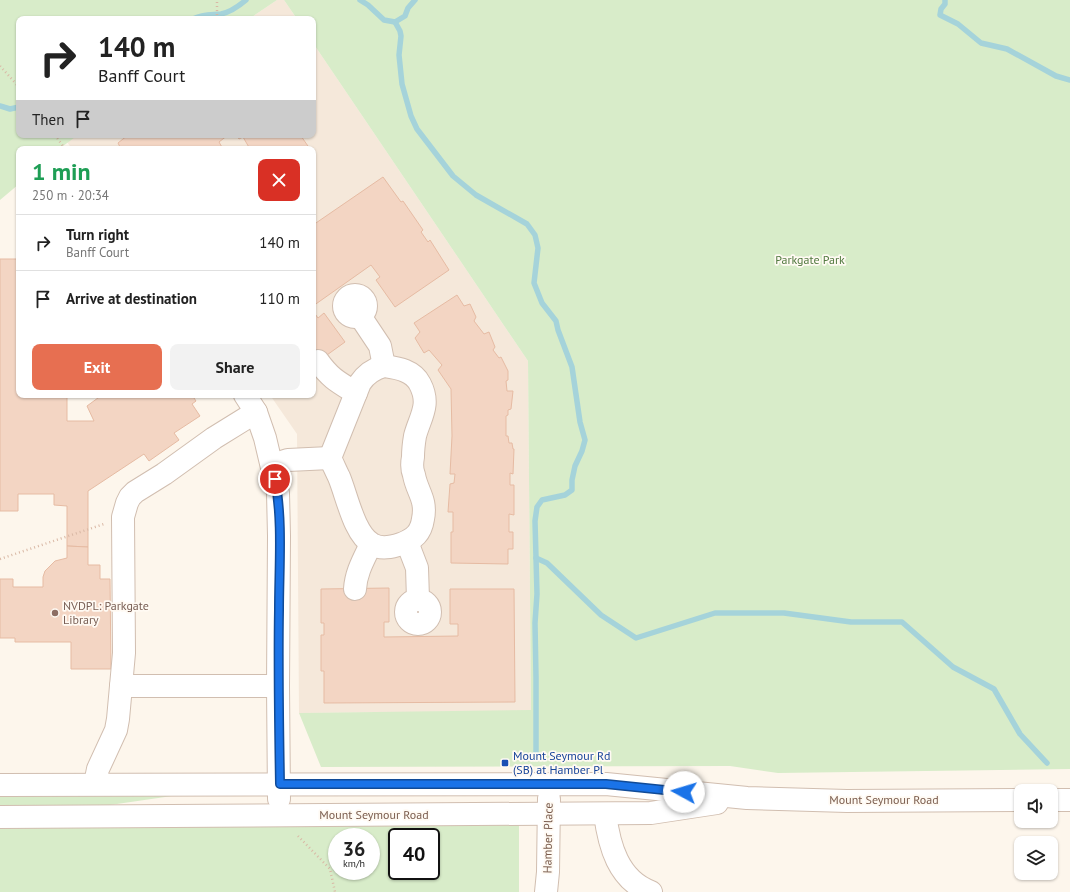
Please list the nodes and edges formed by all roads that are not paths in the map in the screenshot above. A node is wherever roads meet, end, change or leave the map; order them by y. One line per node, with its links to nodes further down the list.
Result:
1 (360, 316): 3 (street)
2 (318, 361): 4 (street)
3 (384, 366): 4 (street); 8 (street)
4 (356, 393): 6 (street)
5 (250, 404): 7 (street); 12 (street)
6 (330, 458): 7 (street); 9 (street)
7 (272, 465): 13 (street)
8 (407, 542): 9 (street); 11 (street)
9 (371, 544): 10 (street)
10 (355, 588)
11 (418, 599)
12 (121, 686): 13 (street); 15 (street)
13 (278, 686): 16 (street)
14 (0, 784): 15 (street, Mount Seymour Road)
15 (95, 784): 16 (street, Mount Seymour Road)
16 (280, 784): 17 (street, Mount Seymour Road); 24 (street)
17 (549, 784): 18 (street, Mount Seymour Road); 22 (street, Hamber Place)
18 (748, 798): 19 (street, Mount Seymour Road); 23 (street, Mount Seymour Road)
19 (1014, 800)
20 (1058, 800): 21 (street)
21 (1070, 800)
22 (549, 814): 23 (street, Mount Seymour Road); 24 (street, Mount Seymour Road); 26 (street, Hamber Place)
23 (605, 814): 27 (street)
24 (279, 815): 25 (street, Mount Seymour Road)
25 (0, 816)
26 (546, 892)
27 (651, 892)

